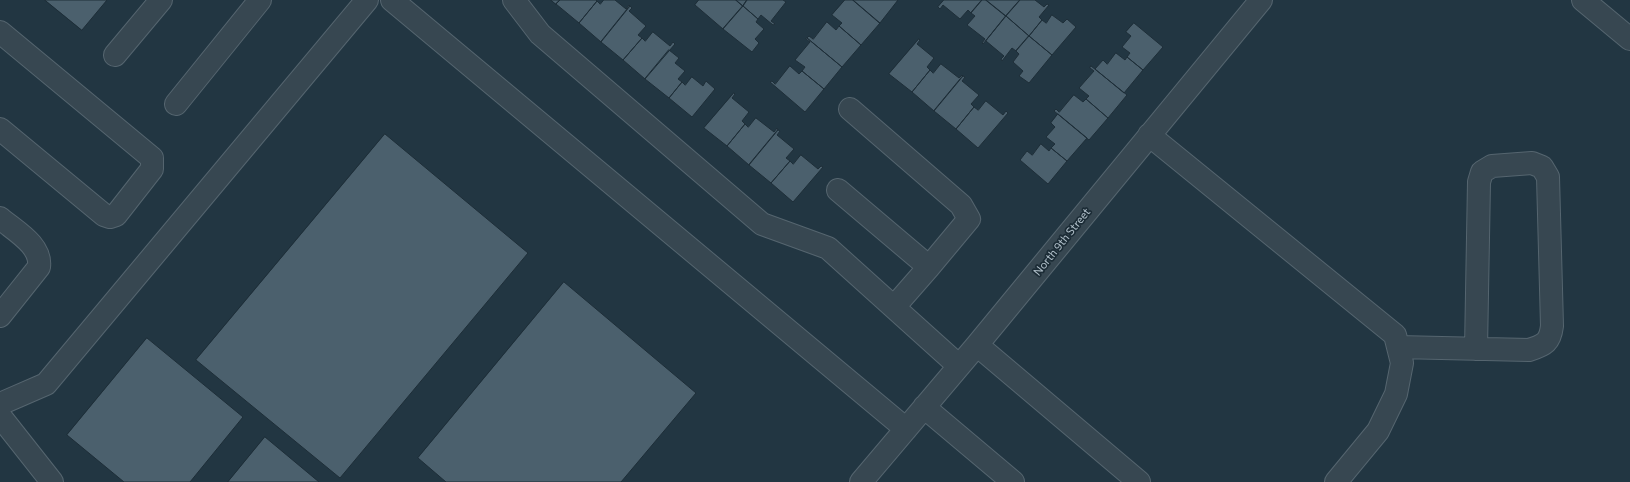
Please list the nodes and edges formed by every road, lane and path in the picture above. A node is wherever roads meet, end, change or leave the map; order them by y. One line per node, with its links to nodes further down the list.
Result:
1 (161, 0): 10 (street)
2 (260, 0): 11 (street)
3 (367, 0): 24 (street)
4 (392, 0): 27 (street)
5 (514, 0): 18 (street)
6 (1583, 0): 9 (street)
7 (1256, 2): 14 (street, North 9th Street)
8 (0, 32): 13 (street)
9 (1630, 39)
10 (115, 55)
11 (176, 104)
12 (850, 109): 17 (street)
13 (0, 129)
14 (1149, 135): 20 (street, North 9th Street); 21 (street)
15 (838, 190): 17 (street)
16 (0, 218): 19 (street)
17 (929, 268): 18 (street)
18 (894, 307): 23 (street)
19 (0, 316)
20 (977, 345): 23 (street, North 9th Street); 31 (street)
21 (1398, 348): 22 (street); 32 (street)
22 (1476, 349): 22 (street)
23 (959, 366): 25 (street, North 9th Street)
24 (0, 404)
25 (924, 407): 27 (street, North 9th Street); 30 (street)
26 (0, 416): 28 (street)
27 (906, 429): 29 (street, North 9th Street)
28 (52, 482)
29 (861, 482)
30 (1013, 482)
31 (1139, 482)
32 (1336, 482)

